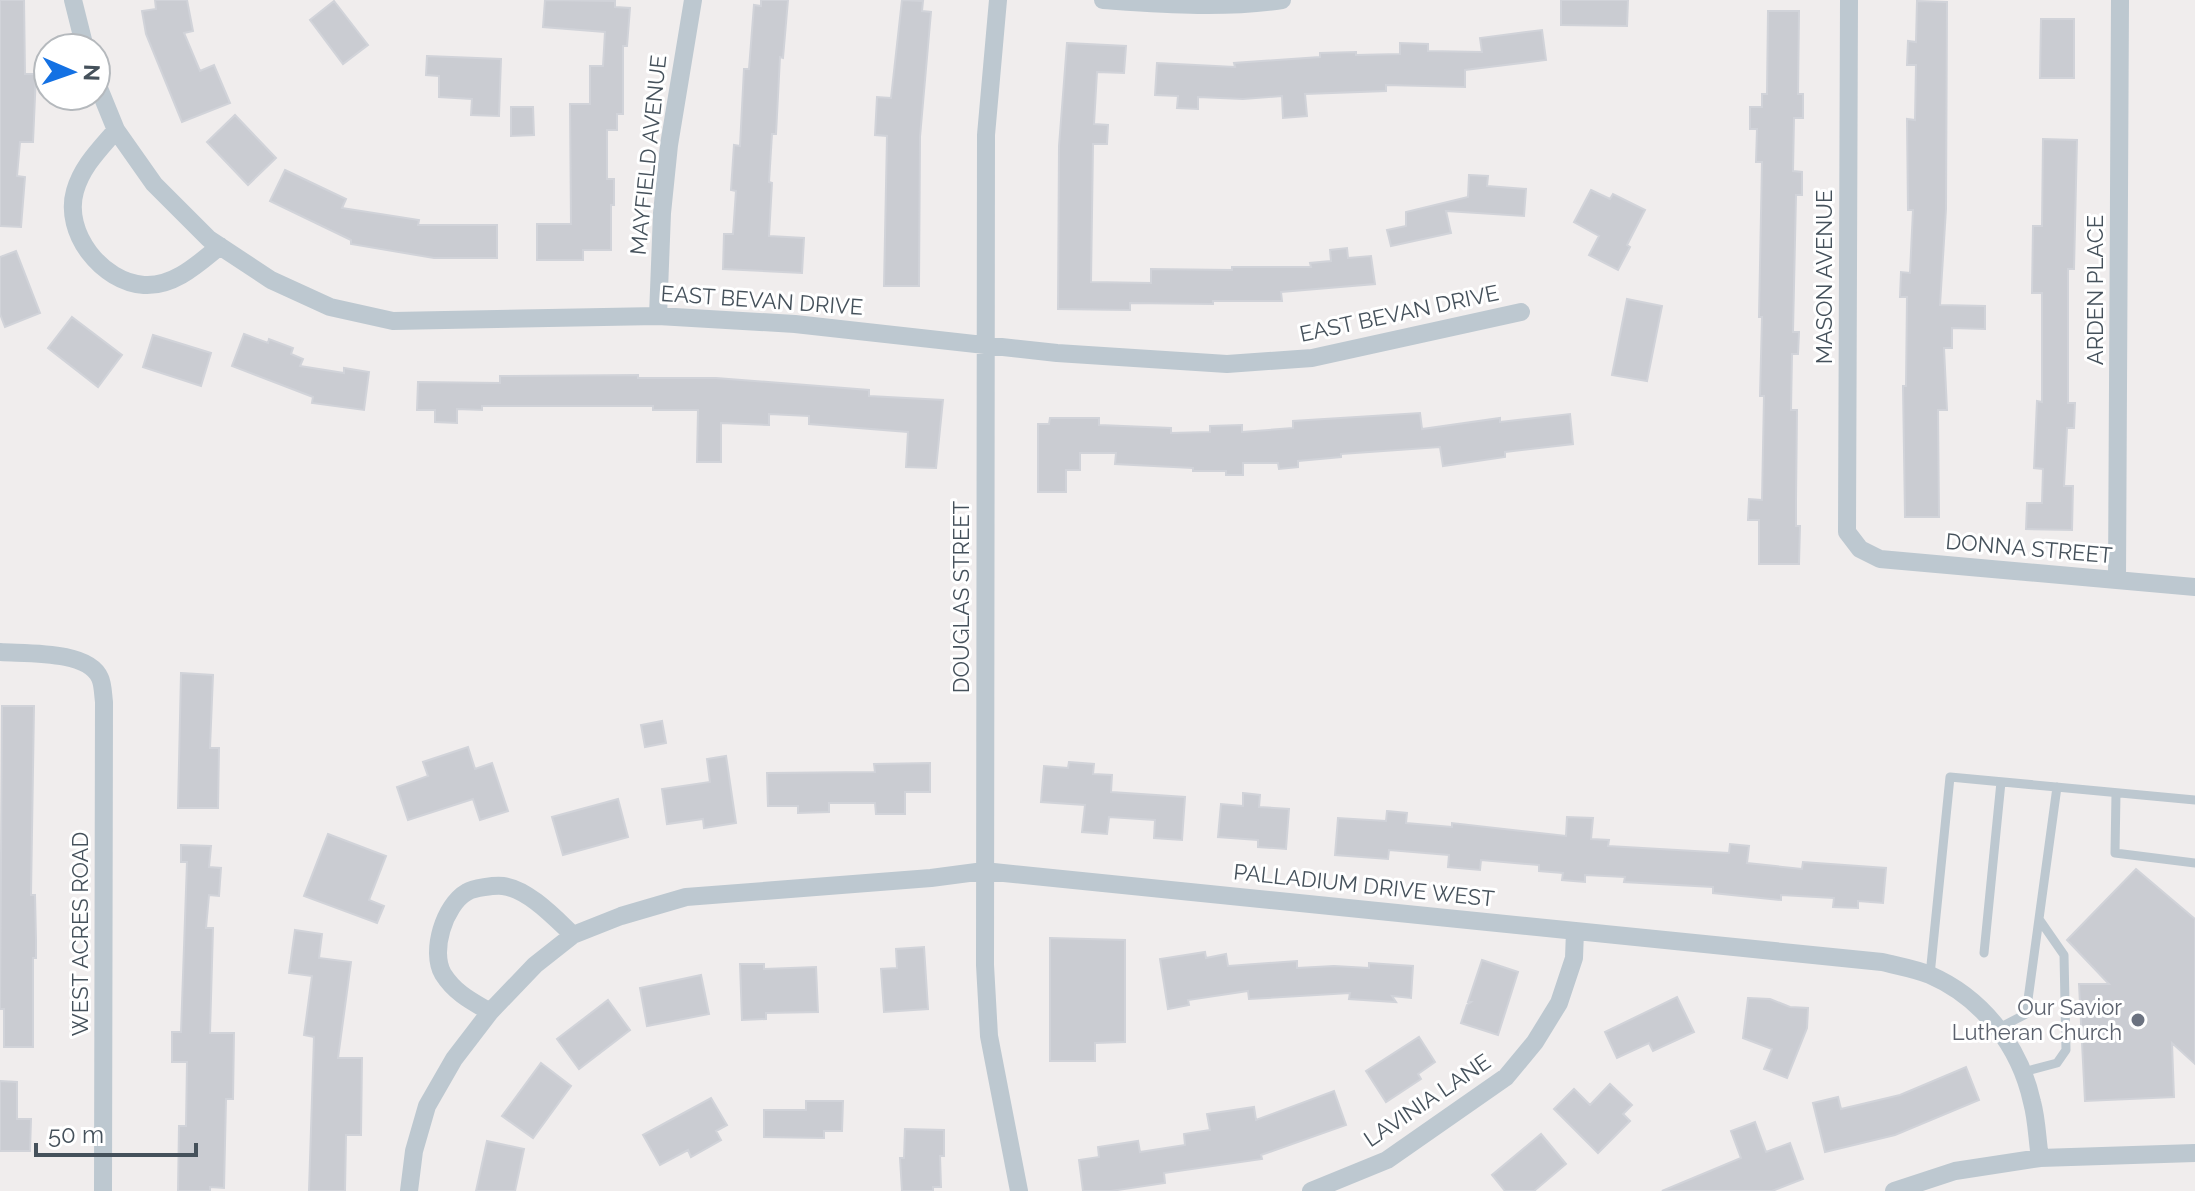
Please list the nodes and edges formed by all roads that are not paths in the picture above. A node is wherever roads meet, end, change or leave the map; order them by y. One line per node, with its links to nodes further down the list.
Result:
1 (73, 0): 8 (street)
2 (693, 0): 13 (street, MAYFIELD AVENUE)
3 (998, 0): 14 (street, DOUGLAS STREET)
4 (1103, 0): 5 (street)
5 (1282, 0)
6 (1849, 0): 15 (street, MASON AVENUE)
7 (2120, 0): 16 (street, ARDEN PLACE)
8 (81, 32)
9 (109, 112): 10 (street, EAST BEVAN DRIVE)
10 (116, 130): 11 (street, EAST BEVAN DRIVE); 11 (street)
11 (220, 246): 13 (street, EAST BEVAN DRIVE)
12 (1521, 312): 14 (street, EAST BEVAN DRIVE)
13 (658, 316): 14 (street, EAST BEVAN DRIVE)
14 (986, 346): 24 (street, DOUGLAS STREET)
15 (1860, 549): 16 (street, DONNA STREET)
16 (2117, 580): 17 (street, DONNA STREET)
17 (2195, 587)
18 (0, 652): 35 (street, WEST ACRES ROAD)
19 (2001, 782): 20 (lane); 28 (lane); 29 (lane)
20 (2057, 787): 21 (lane); 25 (lane)
21 (2116, 793): 22 (lane); 23 (lane)
22 (2195, 800)
23 (2195, 863)
24 (984, 871): 26 (street, PALLADIUM DRIVE WEST); 27 (street, PALLADIUM DRIVE WEST); 37 (street, DOUGLAS STREET)
25 (2039, 919): 31 (lane); 32 (lane)
26 (1575, 931): 29 (street, PALLADIUM DRIVE WEST); 38 (street, LAVINIA LANE)
27 (573, 935): 30 (street, PALLADIUM DRIVE WEST); 30 (street)
28 (1984, 953)
29 (1930, 975): 31 (street, PALLADIUM DRIVE WEST)
30 (490, 1012): 36 (street, PALLADIUM DRIVE WEST)
31 (1999, 1028): 32 (street, PALLADIUM DRIVE WEST)
32 (2023, 1072): 34 (street, PALLADIUM DRIVE WEST)
33 (2195, 1153): 34 (street)
34 (2040, 1158): 39 (street)
35 (103, 1191)
36 (409, 1191)
37 (1019, 1191)
38 (1311, 1191)
39 (1894, 1191)

